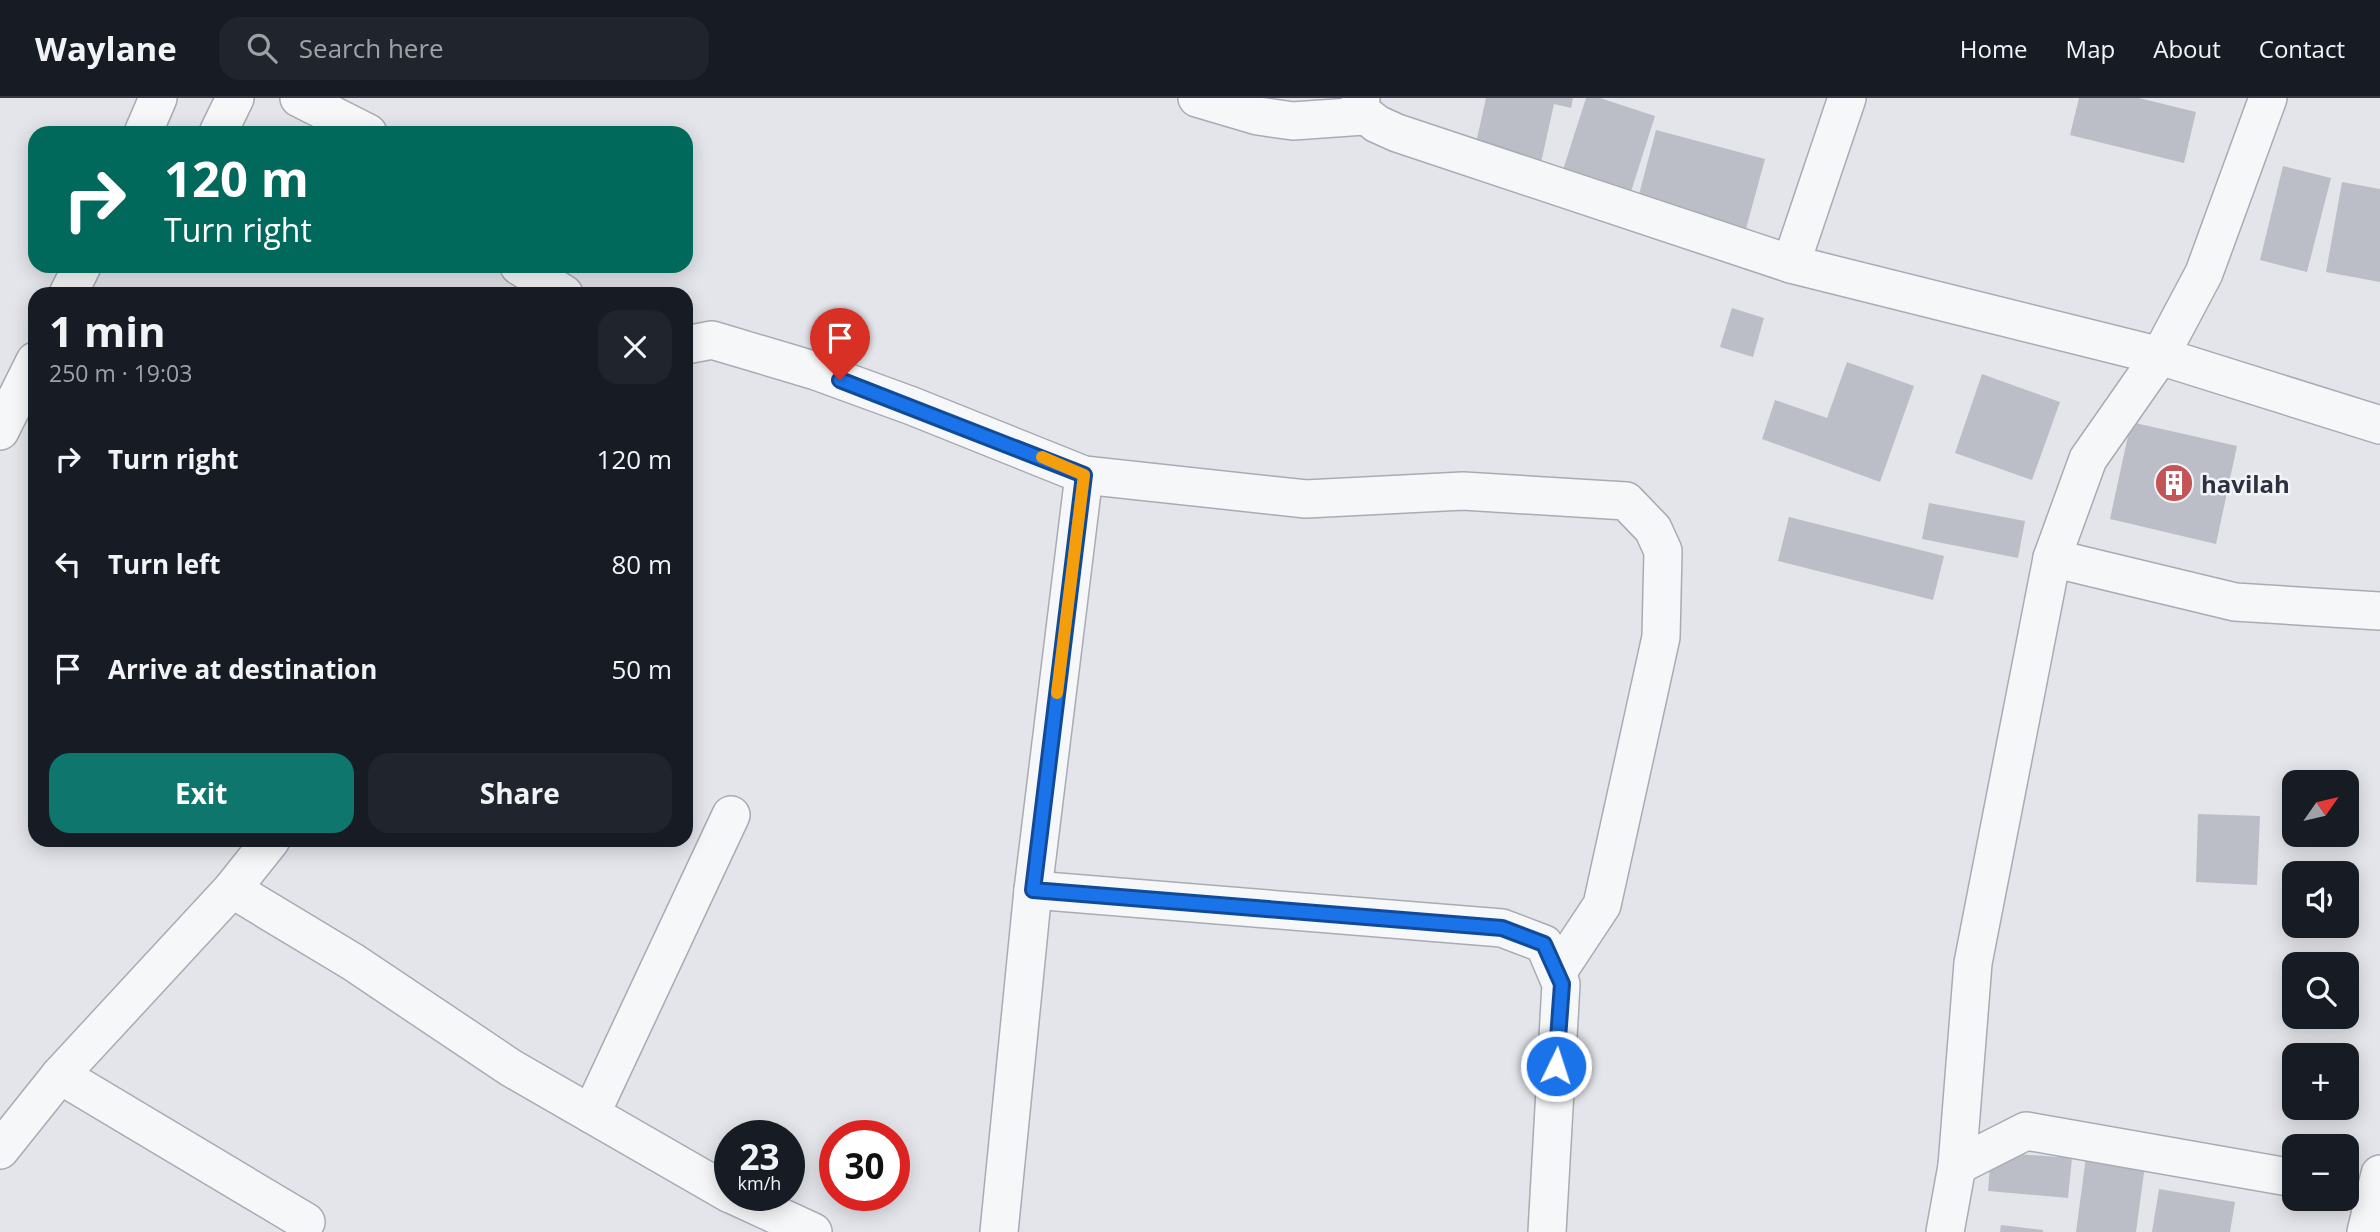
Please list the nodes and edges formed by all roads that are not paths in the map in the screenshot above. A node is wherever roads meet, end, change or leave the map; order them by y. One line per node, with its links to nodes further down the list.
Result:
1 (158, 98): 8 (street)
2 (235, 98): 9 (street)
3 (299, 98): 10 (street)
4 (1197, 98): 7 (street)
5 (1847, 98): 11 (street)
6 (2268, 98): 15 (street)
7 (1363, 107): 11 (street)
8 (146, 126)
9 (221, 126)
10 (354, 126)
11 (1791, 264): 15 (street)
12 (530, 273): 13 (street)
13 (553, 287)
14 (693, 344): 19 (street)
15 (2160, 356): 17 (street); 20 (street)
16 (28, 375): 18 (street)
17 (2380, 425)
18 (0, 431)
19 (1084, 475): 25 (street); 26 (street)
20 (2052, 558): 21 (street); 30 (street)
21 (2380, 611)
22 (731, 815): 28 (street)
23 (265, 847): 24 (street)
24 (232, 889): 27 (street); 28 (street)
25 (1033, 890): 26 (street); 37 (street)
26 (1557, 973): 38 (street)
27 (60, 1075): 29 (street); 35 (street)
28 (592, 1114): 32 (street)
29 (0, 1150)
30 (1957, 1166): 31 (street); 39 (street)
31 (2282, 1176)
32 (714, 1184)
33 (2371, 1187): 40 (street)
34 (768, 1211): 36 (street)
35 (306, 1222)
36 (813, 1232)
37 (999, 1232)
38 (1547, 1232)
39 (1945, 1232)
40 (2366, 1232)

